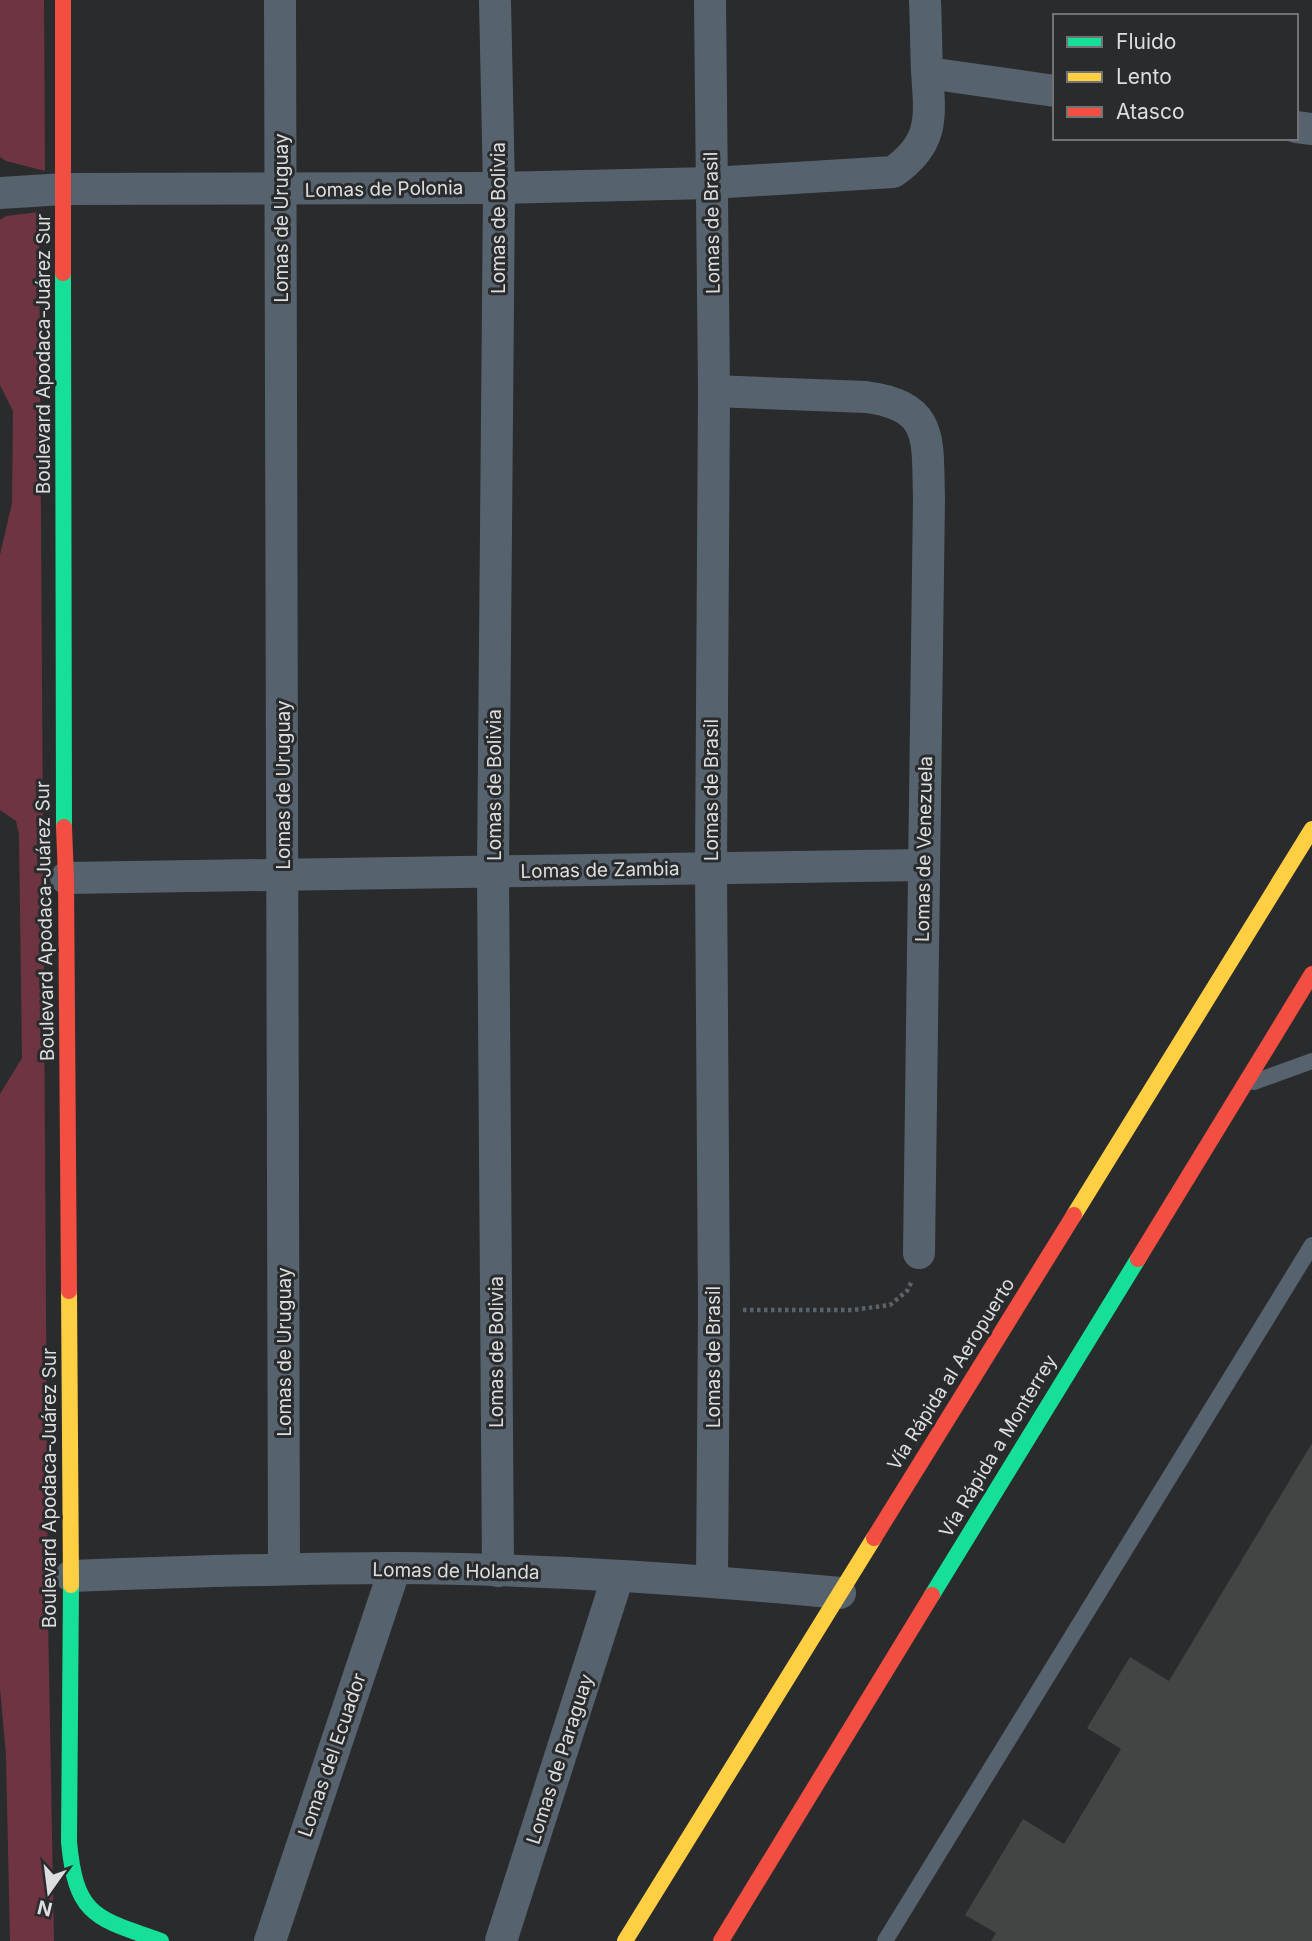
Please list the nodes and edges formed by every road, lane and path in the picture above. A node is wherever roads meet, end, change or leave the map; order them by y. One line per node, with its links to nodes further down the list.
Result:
1 (63, 0): 10 (main road, Boulevard Apodaca-Juárez Sur)
2 (280, 0): 11 (street, Lomas de Uruguay)
3 (495, 0): 9 (street, Lomas de Bolivia)
4 (710, 0): 8 (street, Lomas de Brasil)
5 (925, 0): 6 (street)
6 (928, 73): 7 (street); 8 (street, Lomas de Polonia)
7 (1053, 91)
8 (711, 183): 9 (street, Lomas de Polonia); 13 (street, Lomas de Brasil)
9 (499, 188): 11 (street, Lomas de Polonia); 17 (street, Lomas de Bolivia)
10 (64, 189): 11 (street, Lomas de Polonia); 12 (street, Lomas de Polonia); 19 (main road, Boulevard Apodaca-Juárez Sur)
11 (282, 190): 18 (street, Lomas de Uruguay)
12 (0, 193)
13 (714, 391): 15 (street, Lomas de Venezuela); 16 (street, Lomas de Brasil)
14 (1312, 829): 32 (main road, Vía Rápida al Aeropuerto)
15 (923, 865): 16 (street, Lomas de Zambia); 24 (street, Lomas de Venezuela)
16 (711, 869): 17 (street, Lomas de Zambia); 25 (street, Lomas de Brasil)
17 (493, 872): 18 (street, Lomas de Zambia); 28 (street, Lomas de Bolivia)
18 (283, 874): 19 (street, Lomas de Zambia); 27 (street, Lomas de Uruguay)
19 (66, 878): 29 (main road, Boulevard Apodaca-Juárez Sur)
20 (1312, 974): 22 (main road, Vía Rápida a Monterrey)
21 (1312, 1060): 22 (lane)
22 (1242, 1087): 37 (main road, Vía Rápida a Monterrey)
23 (1312, 1245): 38 (lane)
24 (919, 1252): 25 (path)
25 (714, 1310): 31 (street, Lomas de Brasil)
26 (395, 1568): 27 (street, Lomas de Holanda); 28 (street, Lomas de Holanda); 34 (street, Lomas del Ecuador)
27 (284, 1569): 29 (street, Lomas de Holanda)
28 (498, 1570): 30 (street, Lomas de Holanda)
29 (71, 1576): 33 (main road, Boulevard Apodaca-Juárez Sur)
30 (618, 1576): 31 (street, Lomas de Holanda); 35 (street, Lomas de Paraguay)
31 (712, 1581): 32 (street, Lomas de Holanda)
32 (840, 1593): 36 (main road, Vía Rápida al Aeropuerto)
33 (161, 1941)
34 (270, 1941)
35 (502, 1941)
36 (625, 1941)
37 (721, 1941)
38 (885, 1941)

